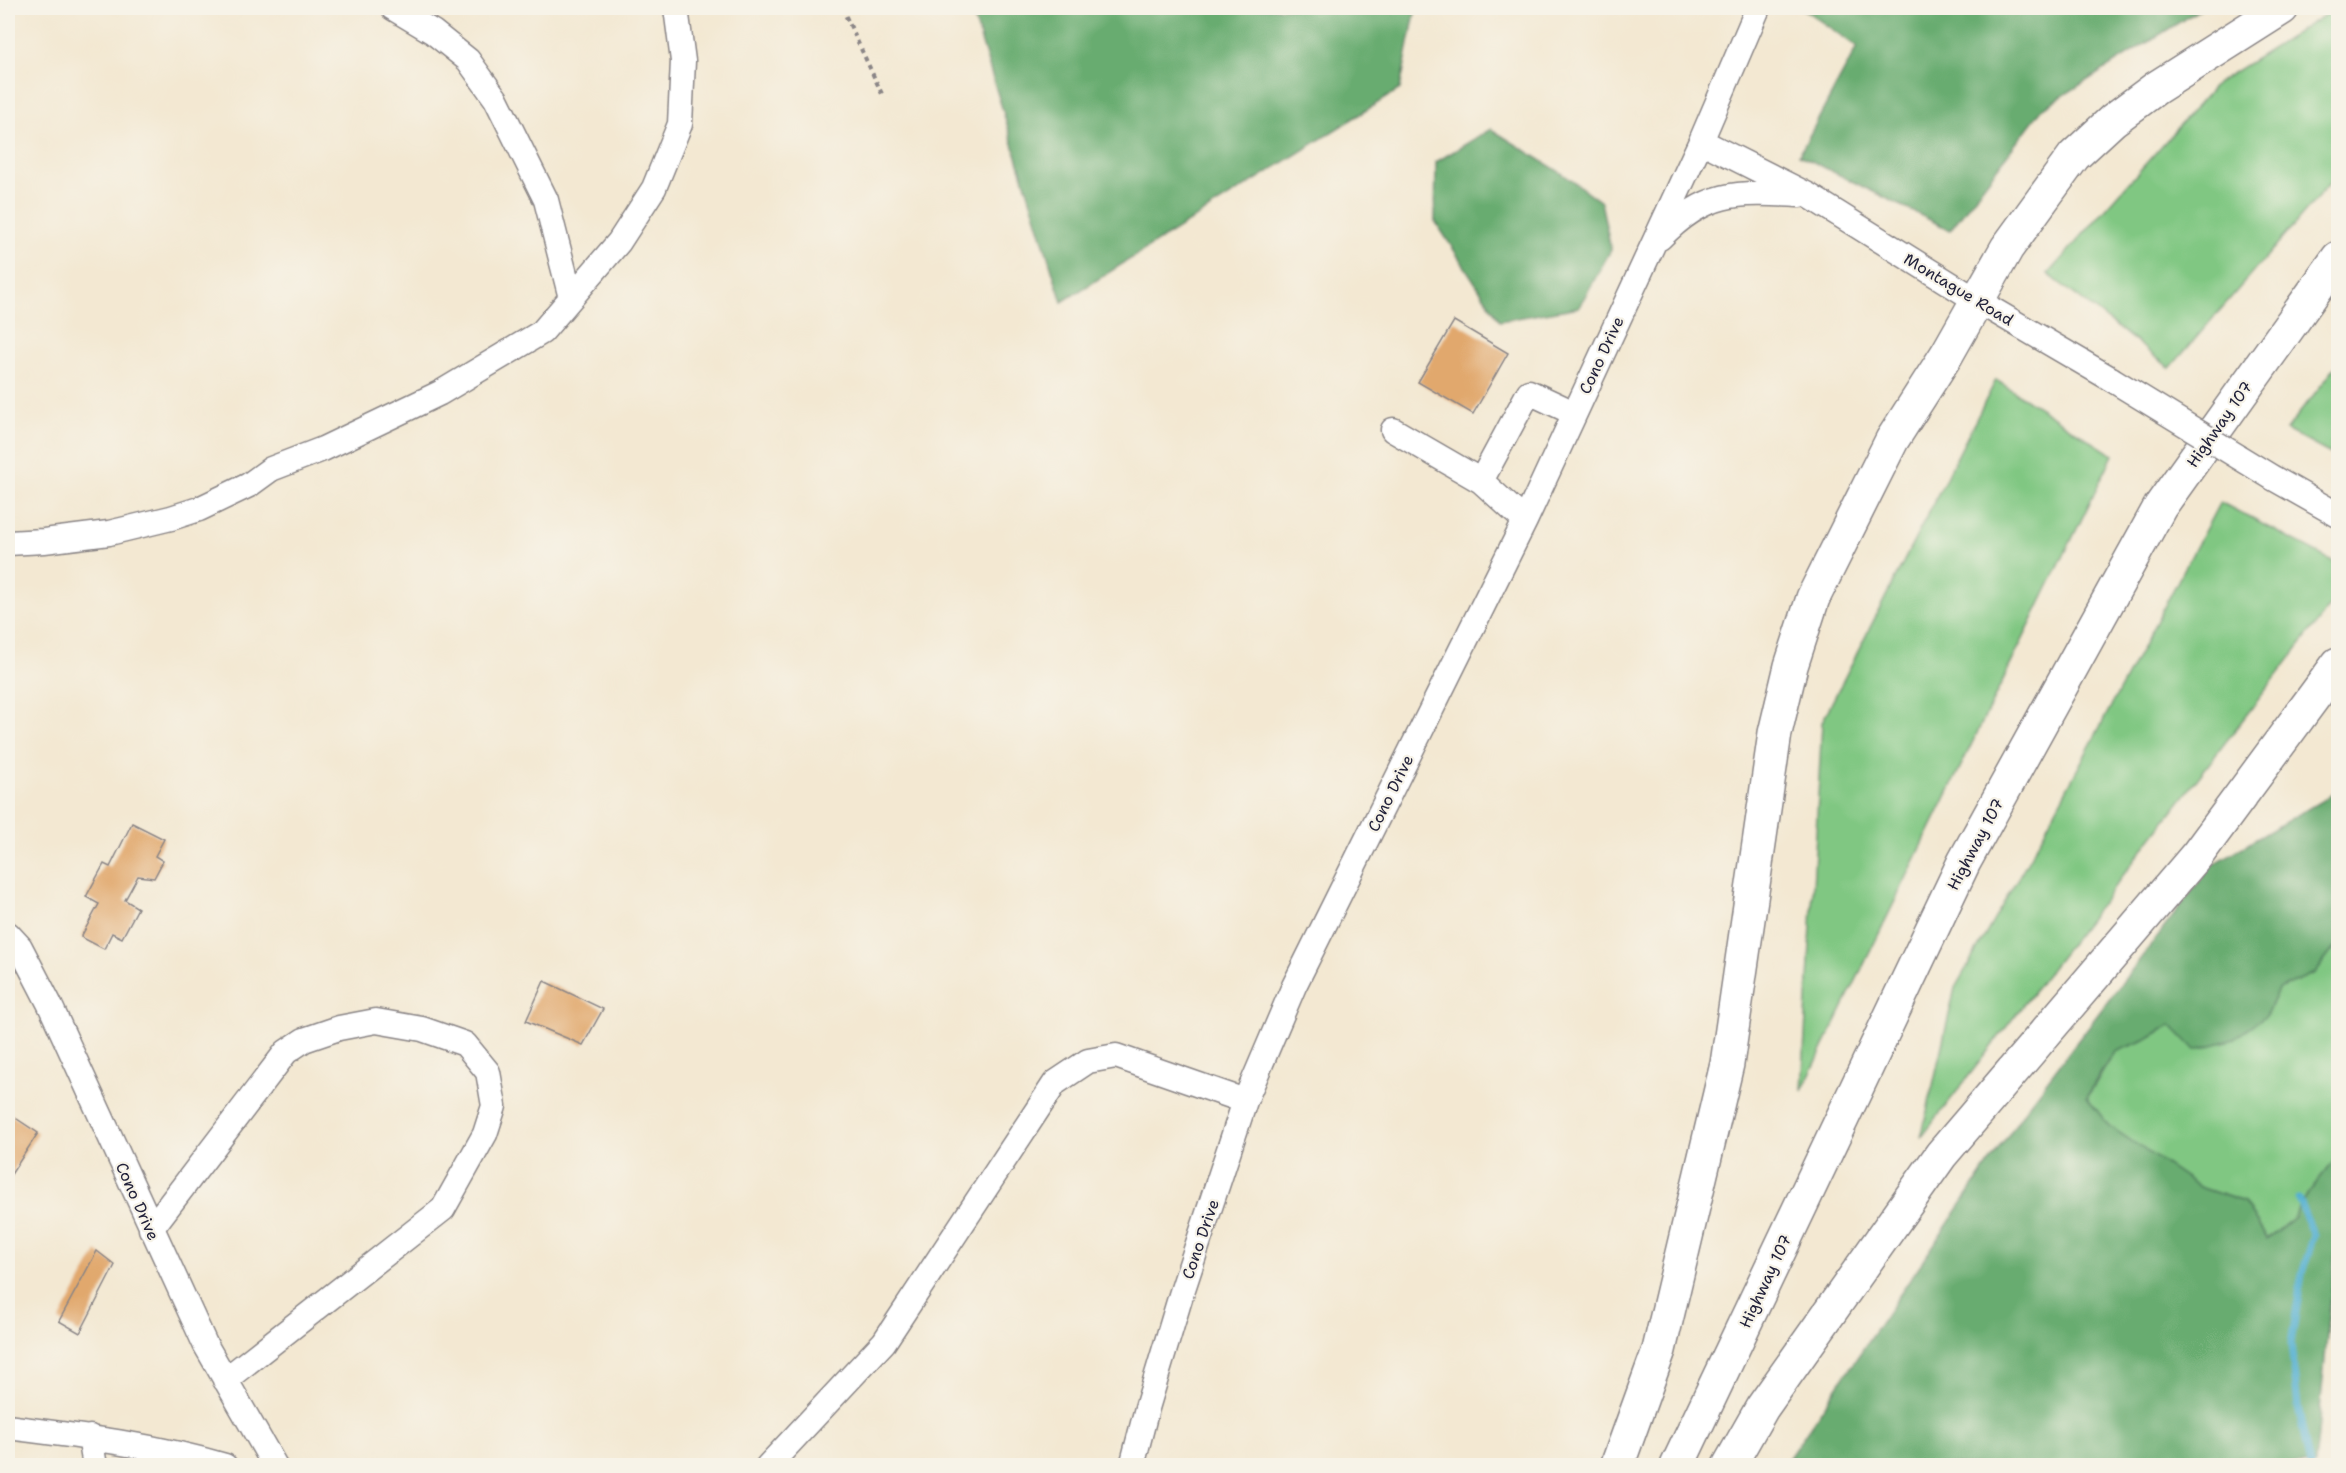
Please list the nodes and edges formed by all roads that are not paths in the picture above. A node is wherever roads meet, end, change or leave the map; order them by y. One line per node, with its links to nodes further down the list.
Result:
1 (393, 8): 9 (street)
2 (676, 8): 9 (street)
3 (1758, 8): 5 (street)
4 (2282, 8): 10 (highway)
5 (1701, 141): 6 (street, Montague Road); 7 (street, Cono Drive)
6 (1808, 195): 7 (street); 10 (street, Montague Road)
7 (1650, 249): 11 (street, Cono Drive)
8 (2338, 258): 31 (highway, Highway 107)
9 (572, 298): 16 (street)
10 (1976, 300): 14 (street, Montague Road, bridge); 30 (highway)
11 (1574, 413): 13 (street); 15 (street, Cono Drive)
12 (1393, 430): 13 (street)
13 (1481, 481): 15 (street)
14 (2338, 515)
15 (1525, 521): 20 (street, Cono Drive)
16 (8, 543)
17 (2338, 664): 32 (highway)
18 (14, 940): 19 (street); 21 (street, Cono Drive)
19 (8, 969)
20 (1245, 1101): 28 (street); 29 (street, Cono Drive)
21 (151, 1229): 22 (street, Cono Drive); 22 (street)
22 (225, 1380): 27 (street, Cono Drive)
23 (8, 1427): 24 (street)
24 (90, 1437): 25 (street); 26 (street)
25 (95, 1466)
26 (225, 1466)
27 (275, 1466)
28 (768, 1466)
29 (1132, 1466)
30 (1617, 1466)
31 (1677, 1466)
32 (1729, 1466)

